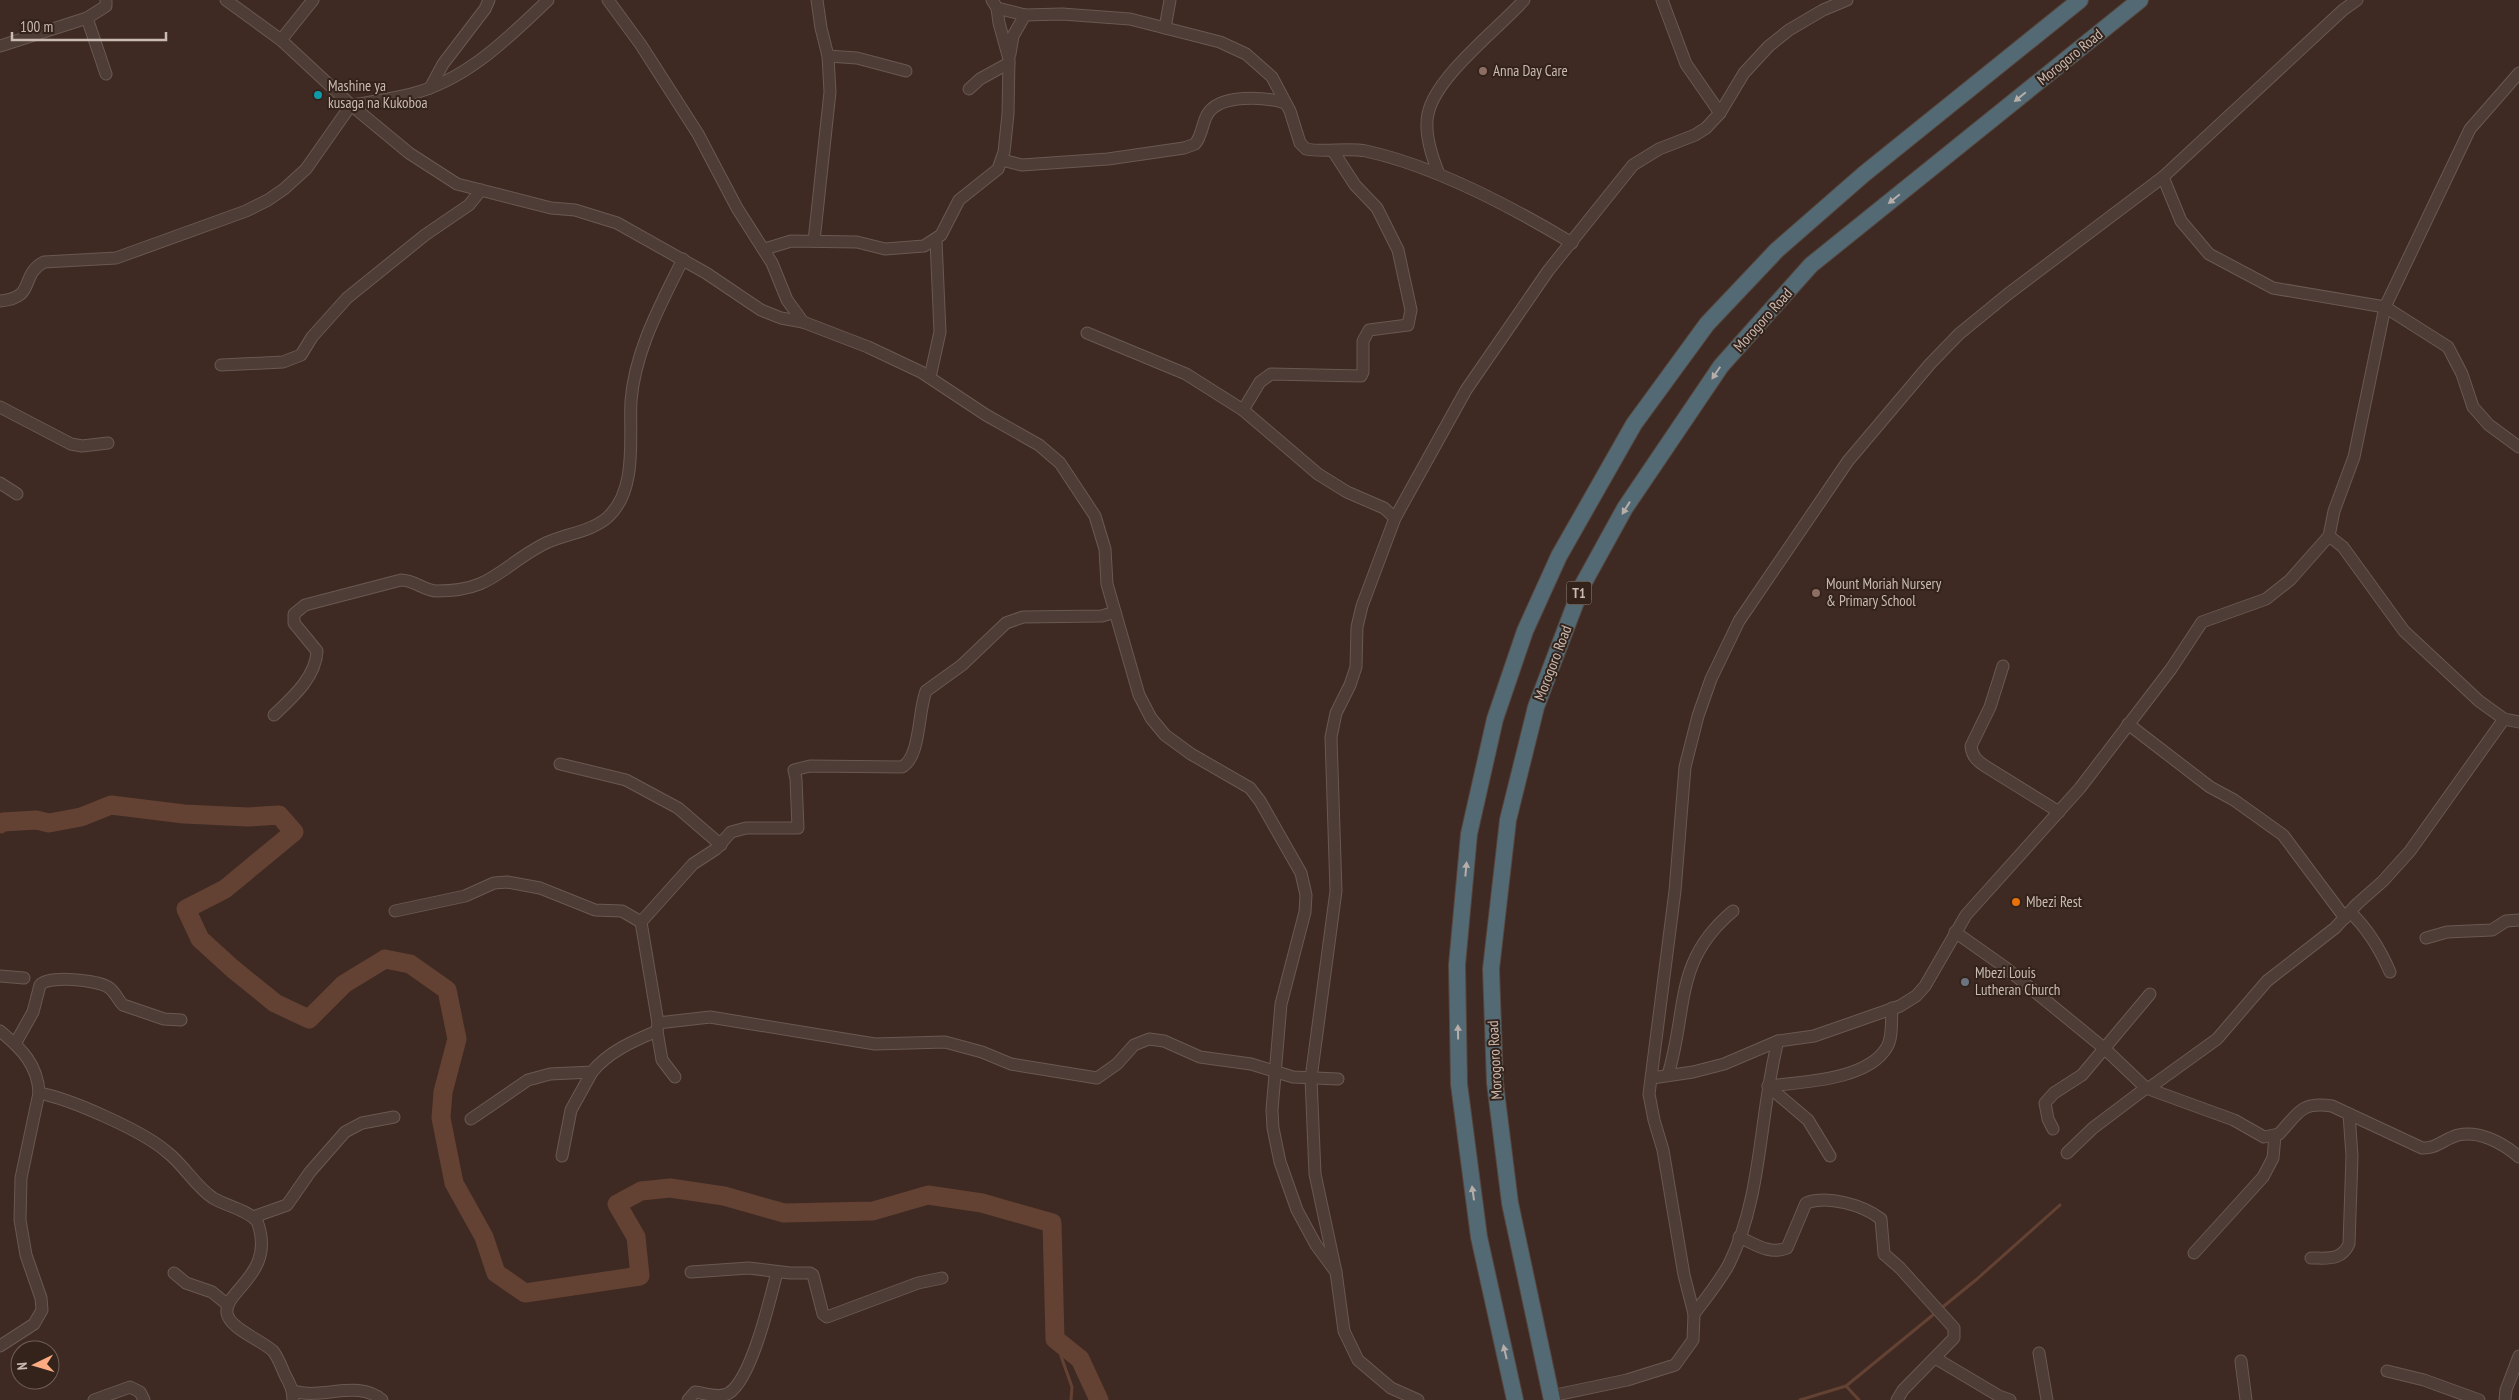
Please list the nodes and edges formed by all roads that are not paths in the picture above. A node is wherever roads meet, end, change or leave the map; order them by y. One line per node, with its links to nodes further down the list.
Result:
1 (106, 0): 17 (street)
2 (226, 0): 19 (street)
3 (313, 0): 19 (street)
4 (489, 0): 26 (street)
5 (548, 0): 26 (street)
6 (608, 0): 39 (street)
7 (818, 0): 21 (street)
8 (1170, 0): 18 (street)
9 (1524, 0): 33 (street)
10 (1662, 0): 30 (street)
11 (1847, 0): 30 (street)
12 (2080, 0): 125 (highway, T1, one-way to 12)
13 (2140, 0): 119 (highway, Morogoro Road / T1, one-way to 119)
14 (2357, 0): 34 (street)
15 (995, 4): 16 (street); 22 (street)
16 (1025, 15): 18 (street); 22 (street)
17 (87, 18): 20 (street); 25 (street)
18 (1164, 28): 28 (street)
19 (281, 40): 29 (street)
20 (0, 46)
21 (828, 56): 23 (street); 37 (street)
22 (1009, 61): 27 (street); 32 (street)
23 (906, 71)
24 (2519, 73): 42 (street)
25 (106, 74)
26 (430, 88): 29 (street)
27 (969, 90)
28 (1285, 103): 31 (street); 32 (street)
29 (351, 105): 35 (street); 41 (street)
30 (1720, 113): 38 (street)
31 (1333, 151): 33 (street); 48 (street)
32 (1002, 160): 36 (street)
33 (1439, 174): 38 (street)
34 (2163, 176): 42 (street); 88 (street)
35 (481, 190): 40 (street); 45 (street)
36 (936, 240): 37 (street); 46 (street)
37 (814, 241): 39 (street)
38 (1572, 243): 53 (street)
39 (764, 249): 43 (street)
40 (683, 259): 43 (street); 57 (street)
41 (0, 301)
42 (2386, 307): 50 (street); 54 (street)
43 (803, 322): 46 (street)
44 (1087, 333): 48 (street)
45 (221, 366)
46 (930, 377): 55 (street)
47 (0, 406): 49 (street)
48 (1243, 410): 53 (street)
49 (108, 443)
50 (2519, 447)
51 (0, 483): 52 (street)
52 (17, 494)
53 (1395, 518): 86 (street)
54 (2329, 536): 58 (street); 60 (street)
55 (1115, 612): 63 (street); 82 (street)
56 (2003, 666): 62 (street)
57 (274, 715)
58 (2504, 719): 59 (street); 66 (street)
59 (2519, 722)
60 (2128, 724): 62 (street); 66 (street)
61 (560, 764): 63 (street)
62 (2059, 812): 69 (street)
63 (721, 845): 68 (street)
64 (395, 911): 68 (street)
65 (1733, 911): 84 (street)
66 (2348, 915): 71 (street); 90 (street)
67 (2519, 920): 70 (street)
68 (641, 922): 77 (street)
69 (1955, 932): 75 (street); 81 (street)
70 (2426, 938)
71 (2390, 972)
72 (0, 976): 73 (street)
73 (24, 978)
74 (2150, 994): 81 (street)
75 (1892, 1008): 79 (street); 89 (street)
76 (181, 1020): 80 (street)
77 (657, 1027): 82 (street); 83 (street); 85 (street)
78 (0, 1031): 80 (street)
79 (1778, 1041): 84 (street); 89 (street)
80 (15, 1044): 91 (street)
81 (2105, 1049): 90 (street); 95 (street)
82 (1277, 1070): 86 (street); 107 (street)
83 (592, 1072): 94 (street); 98 (street)
84 (1668, 1075): 88 (street)
85 (674, 1076)
86 (1311, 1078): 87 (street); 107 (street)
87 (1338, 1078)
88 (1652, 1078): 111 (street)
89 (1768, 1086): 99 (street); 102 (street)
90 (2147, 1088): 96 (street); 97 (street)
91 (39, 1093): 101 (street); 112 (street)
92 (2349, 1114): 96 (street); 100 (street); 104 (street)
93 (394, 1117): 101 (street)
94 (471, 1119)
95 (2053, 1129)
96 (2275, 1136): 103 (street)
97 (2067, 1153)
98 (562, 1156)
99 (1830, 1156)
100 (2519, 1157)
101 (253, 1217): 110 (street)
102 (1739, 1237): 111 (street); 115 (street)
103 (2194, 1253)
104 (2311, 1258)
105 (691, 1272): 106 (street)
106 (777, 1272): 109 (street); 123 (street)
107 (1336, 1272): 124 (street)
108 (174, 1273): 110 (street)
109 (942, 1278)
110 (228, 1305): 118 (street)
111 (1694, 1314): 119 (street)
112 (0, 1346)
113 (2039, 1353): 128 (street)
114 (2519, 1356): 131 (street)
115 (1936, 1358): 126 (street); 127 (street)
116 (2241, 1361): 129 (street)
117 (2387, 1371): 130 (street)
118 (293, 1395): 122 (street)
119 (1552, 1398)
120 (94, 1400): 121 (street)
121 (144, 1400)
122 (382, 1400)
123 (688, 1400)
124 (1418, 1400)
125 (1515, 1400)
126 (1897, 1400)
127 (2010, 1400)
128 (2047, 1400)
129 (2246, 1400)
130 (2479, 1400)
131 (2505, 1400)

